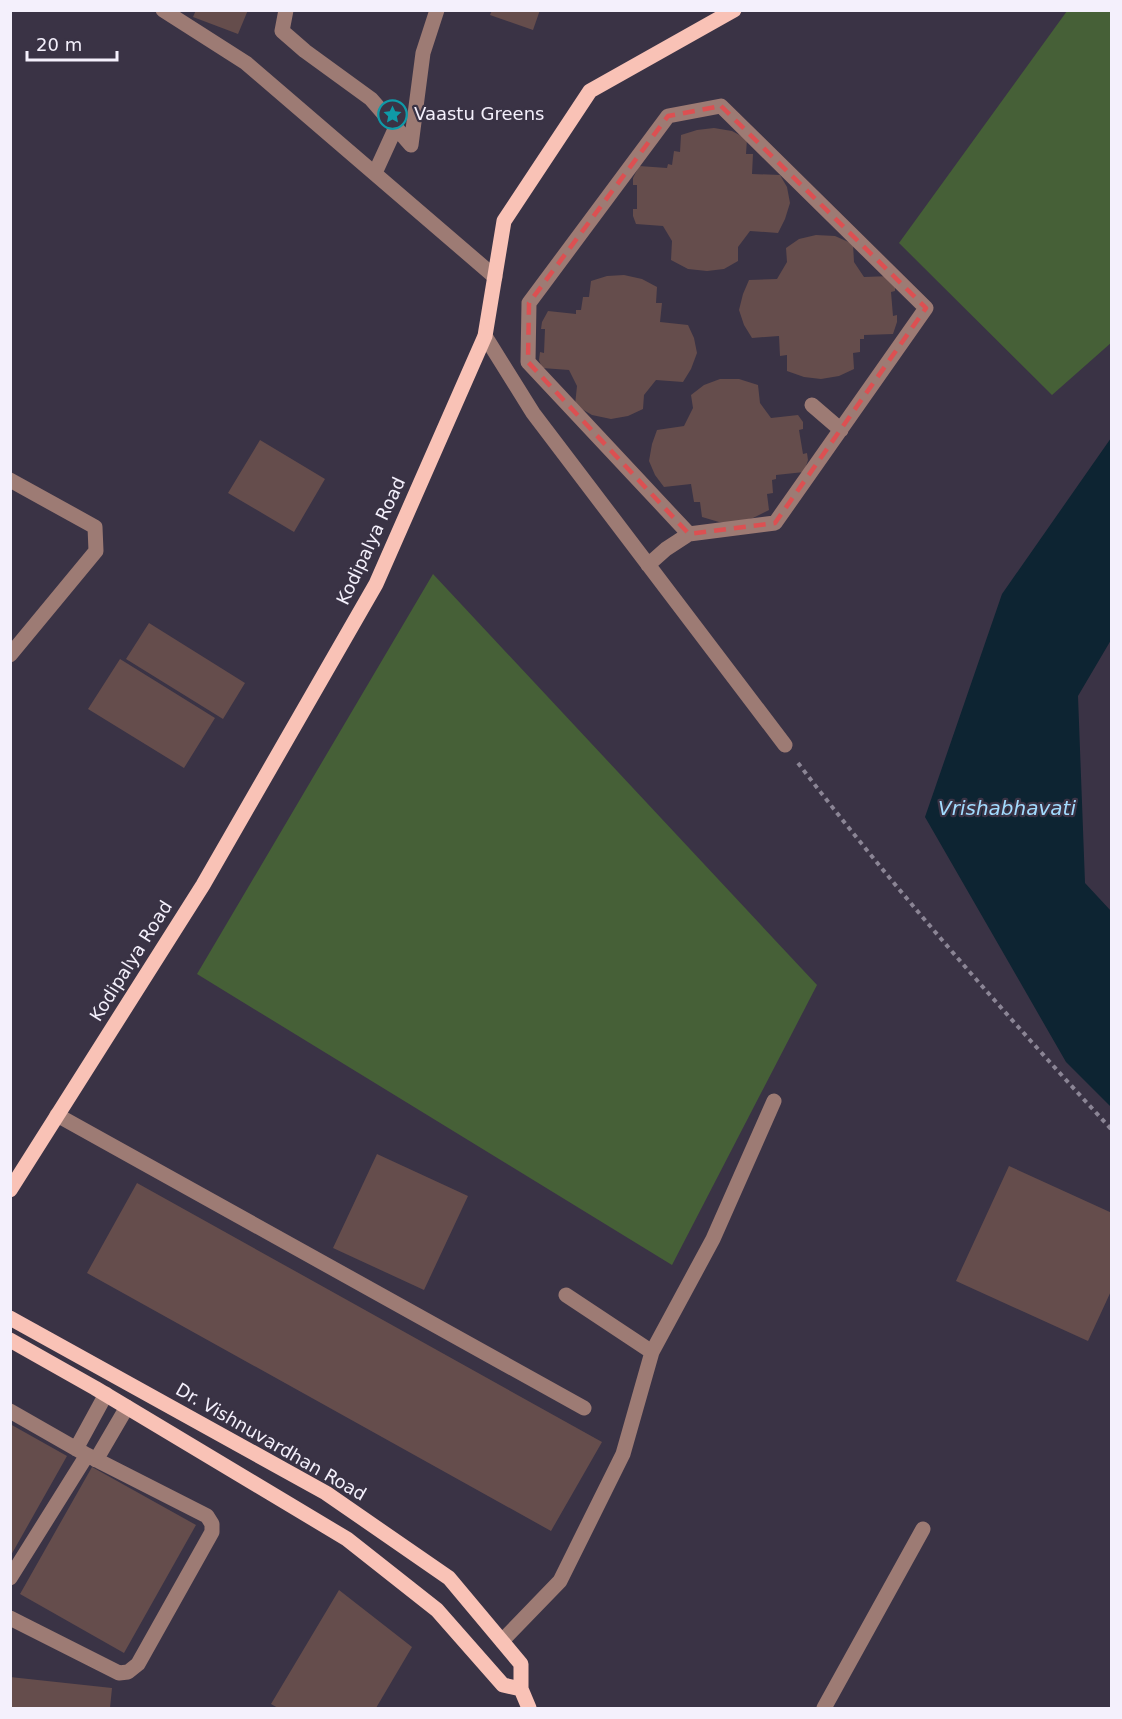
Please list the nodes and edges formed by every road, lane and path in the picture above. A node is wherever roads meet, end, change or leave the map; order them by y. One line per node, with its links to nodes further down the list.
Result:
1 (163, 10): 6 (street)
2 (286, 10): 5 (street)
3 (437, 10): 5 (street)
4 (734, 10): 7 (main road, Kodipalya Road)
5 (396, 127): 6 (street)
6 (375, 173): 7 (street)
7 (495, 277): 8 (main road, Kodipalya Road)
8 (485, 336): 13 (street); 17 (main road, Kodipalya Road)
9 (812, 405): 10 (street)
10 (841, 430): 12 (street); 12 (street)
11 (10, 480): 14 (street)
12 (689, 534): 13 (street)
13 (648, 565): 15 (street)
14 (10, 655)
15 (785, 746): 18 (path)
16 (774, 1101): 23 (street)
17 (57, 1115): 19 (main road, Kodipalya Road); 26 (street)
18 (1112, 1130)
19 (10, 1191)
20 (566, 1295): 23 (street)
21 (10, 1318): 32 (main road, Dr. Vishnuvardhan Road)
22 (10, 1340): 24 (main road)
23 (652, 1352): 32 (street)
24 (106, 1394): 25 (main road); 28 (street)
25 (127, 1407): 28 (street); 33 (main road)
26 (584, 1408)
27 (10, 1411): 28 (street)
28 (86, 1455): 30 (street); 31 (street)
29 (923, 1528): 35 (street)
30 (10, 1578)
31 (10, 1618)
32 (502, 1641): 33 (main road, Dr. Vishnuvardhan Road)
33 (521, 1689): 34 (main road, Dr. Vishnuvardhan Road)
34 (529, 1708)
35 (824, 1708)

